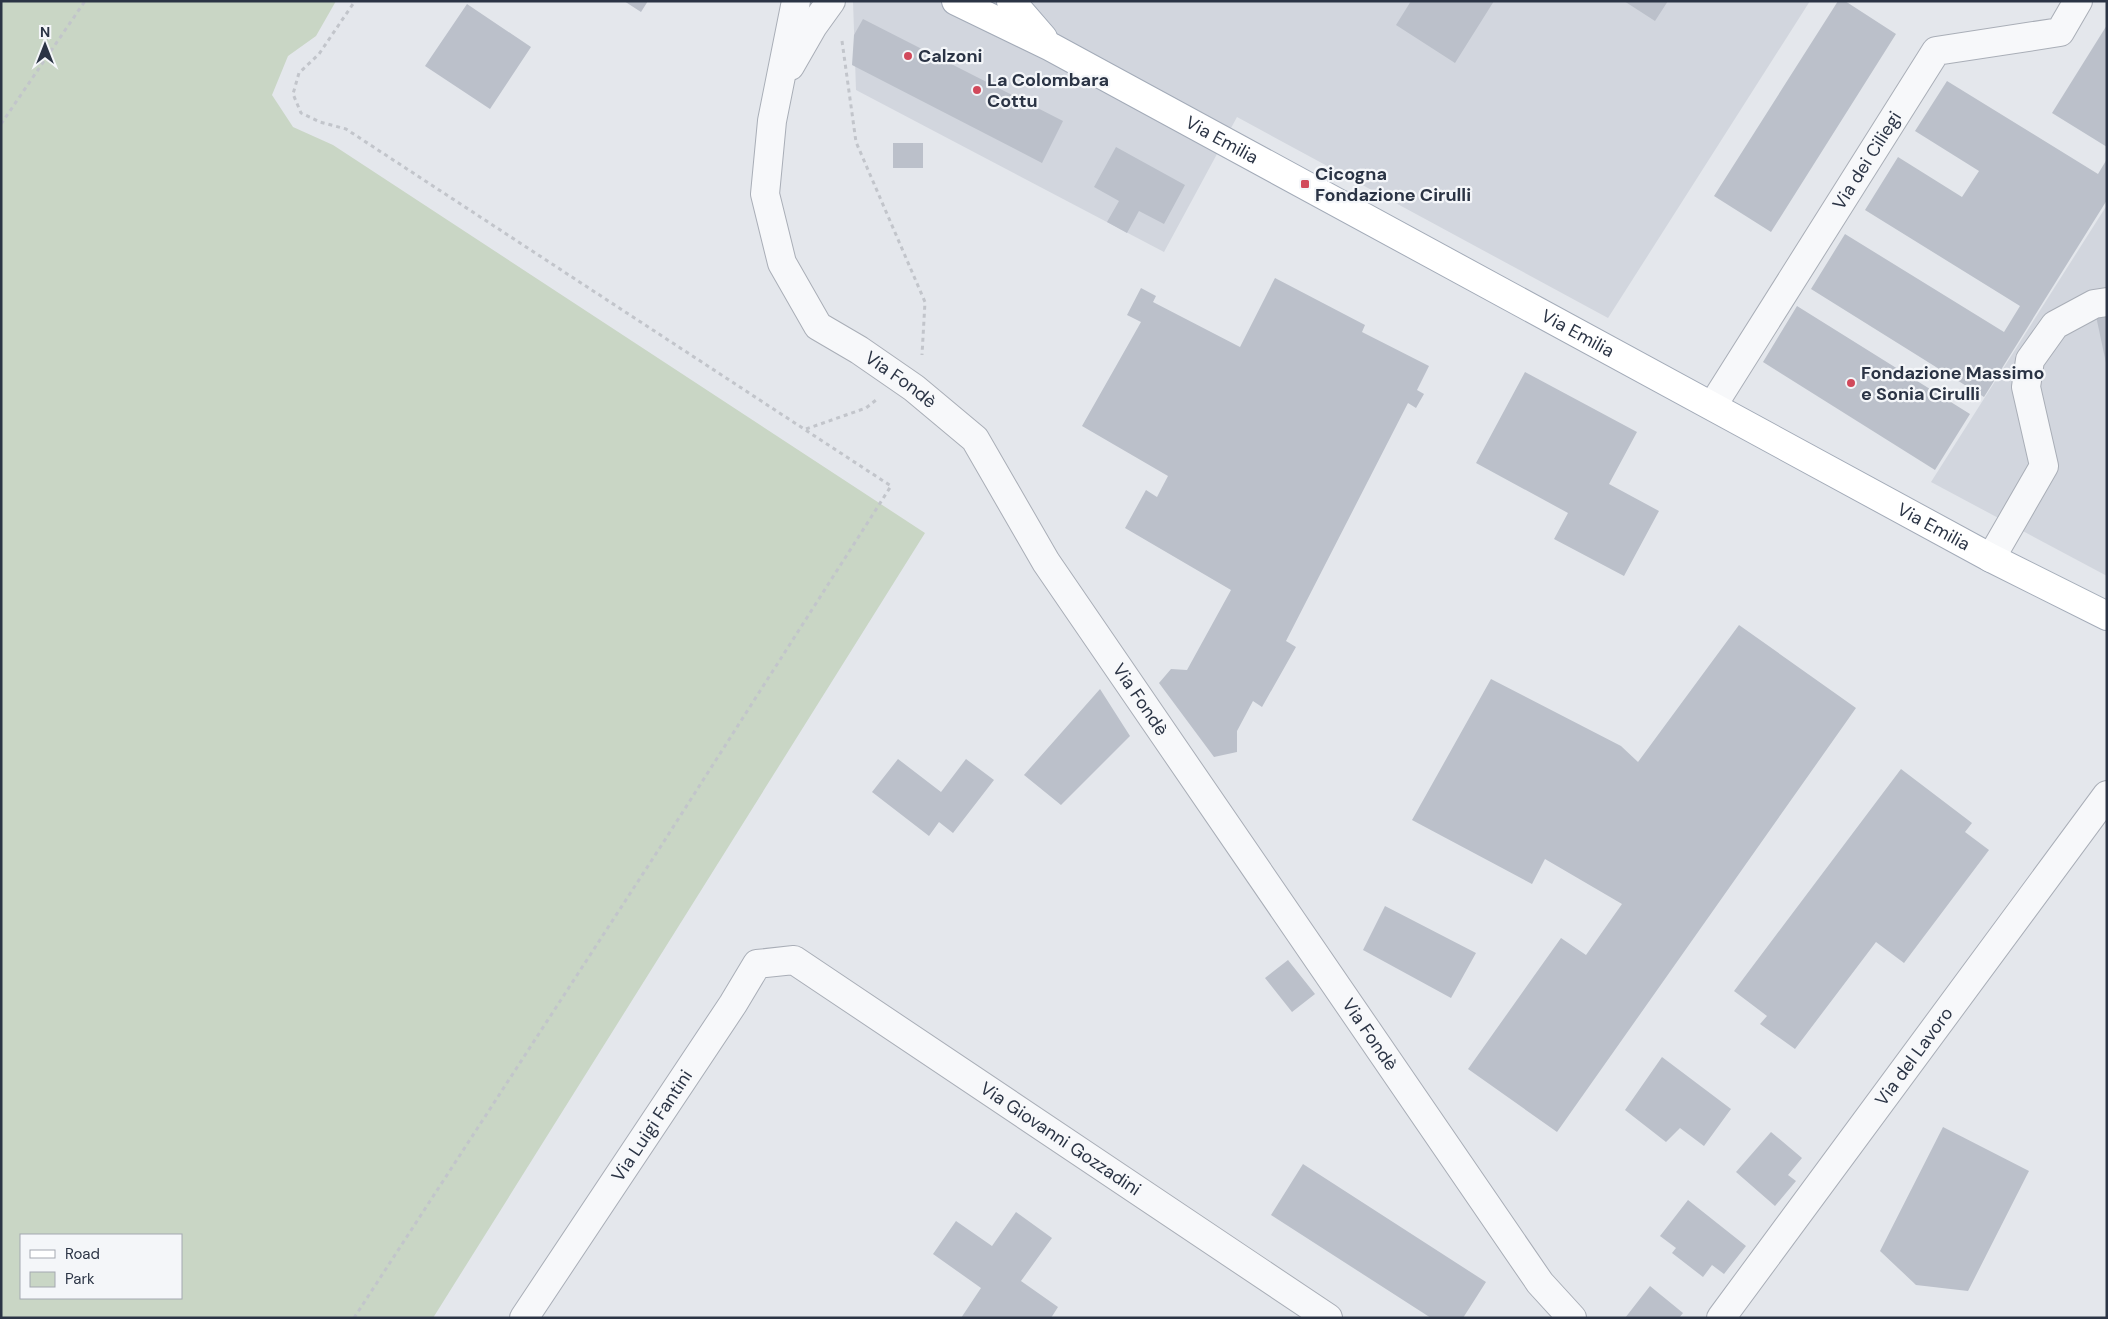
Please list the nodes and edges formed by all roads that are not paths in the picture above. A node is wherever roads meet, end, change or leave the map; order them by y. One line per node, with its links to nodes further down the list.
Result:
1 (796, 1): 7 (street, Via Fondè)
2 (831, 1): 7 (street, Via Fondè)
3 (956, 1): 6 (main road, Via Emilia)
4 (1011, 1): 6 (main road, Via Emilia)
5 (2078, 1): 9 (street, Via dei Ciliegi)
6 (1050, 47): 9 (main road, Via Emilia)
7 (777, 89): 16 (street, Via Fondè)
8 (2107, 302): 10 (street)
9 (1713, 405): 10 (main road, Via Emilia)
10 (1992, 558): 11 (main road, Via Emilia)
11 (2107, 616)
12 (2107, 795): 17 (street, Via del Lavoro)
13 (794, 960): 14 (street, Via Luigi Fantini); 15 (street, Via Giovanni Gozzadini)
14 (524, 1318)
15 (1328, 1318)
16 (1572, 1318)
17 (1721, 1318)

